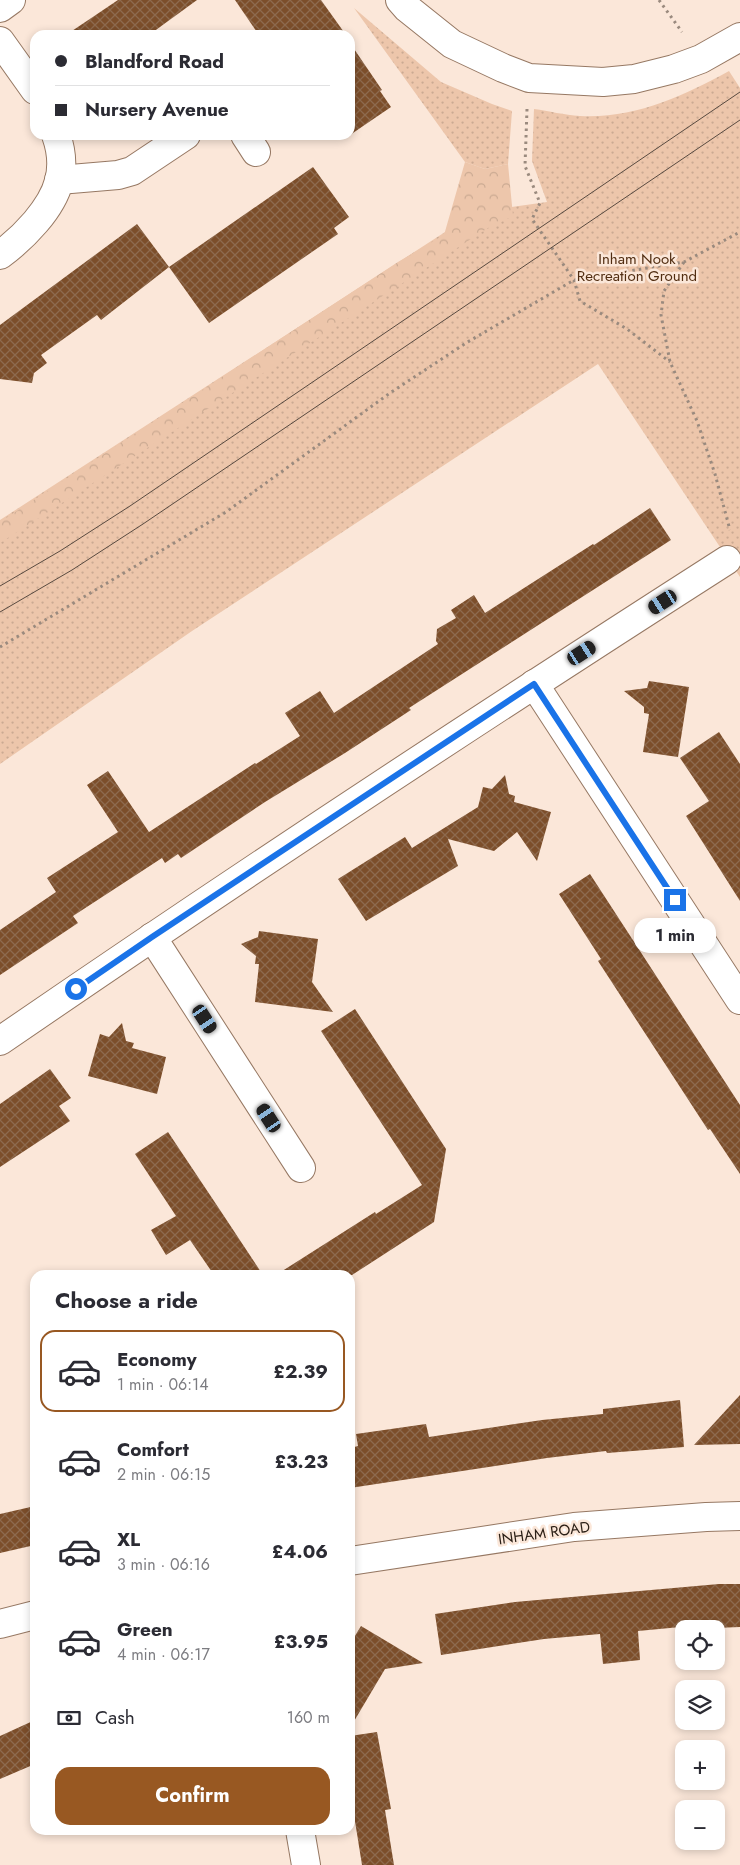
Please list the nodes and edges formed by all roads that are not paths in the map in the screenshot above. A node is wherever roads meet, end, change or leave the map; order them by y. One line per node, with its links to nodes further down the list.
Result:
1 (11, 0): 3 (street)
2 (400, 0): 4 (street)
3 (0, 8)
4 (740, 37)
5 (0, 41): 6 (street)
6 (30, 83)
7 (58, 140): 9 (street)
8 (178, 140): 9 (street)
9 (59, 180): 10 (street)
10 (0, 255)
11 (727, 560): 12 (street)
12 (534, 684): 13 (street); 14 (street)
13 (152, 937): 15 (street); 16 (street)
14 (740, 1000)
15 (0, 1041)
16 (300, 1168)
17 (740, 1516): 18 (street, INHAM ROAD)
18 (355, 1560)
19 (30, 1616): 20 (street)
20 (0, 1624)
21 (301, 1835): 22 (street)
22 (306, 1865)

